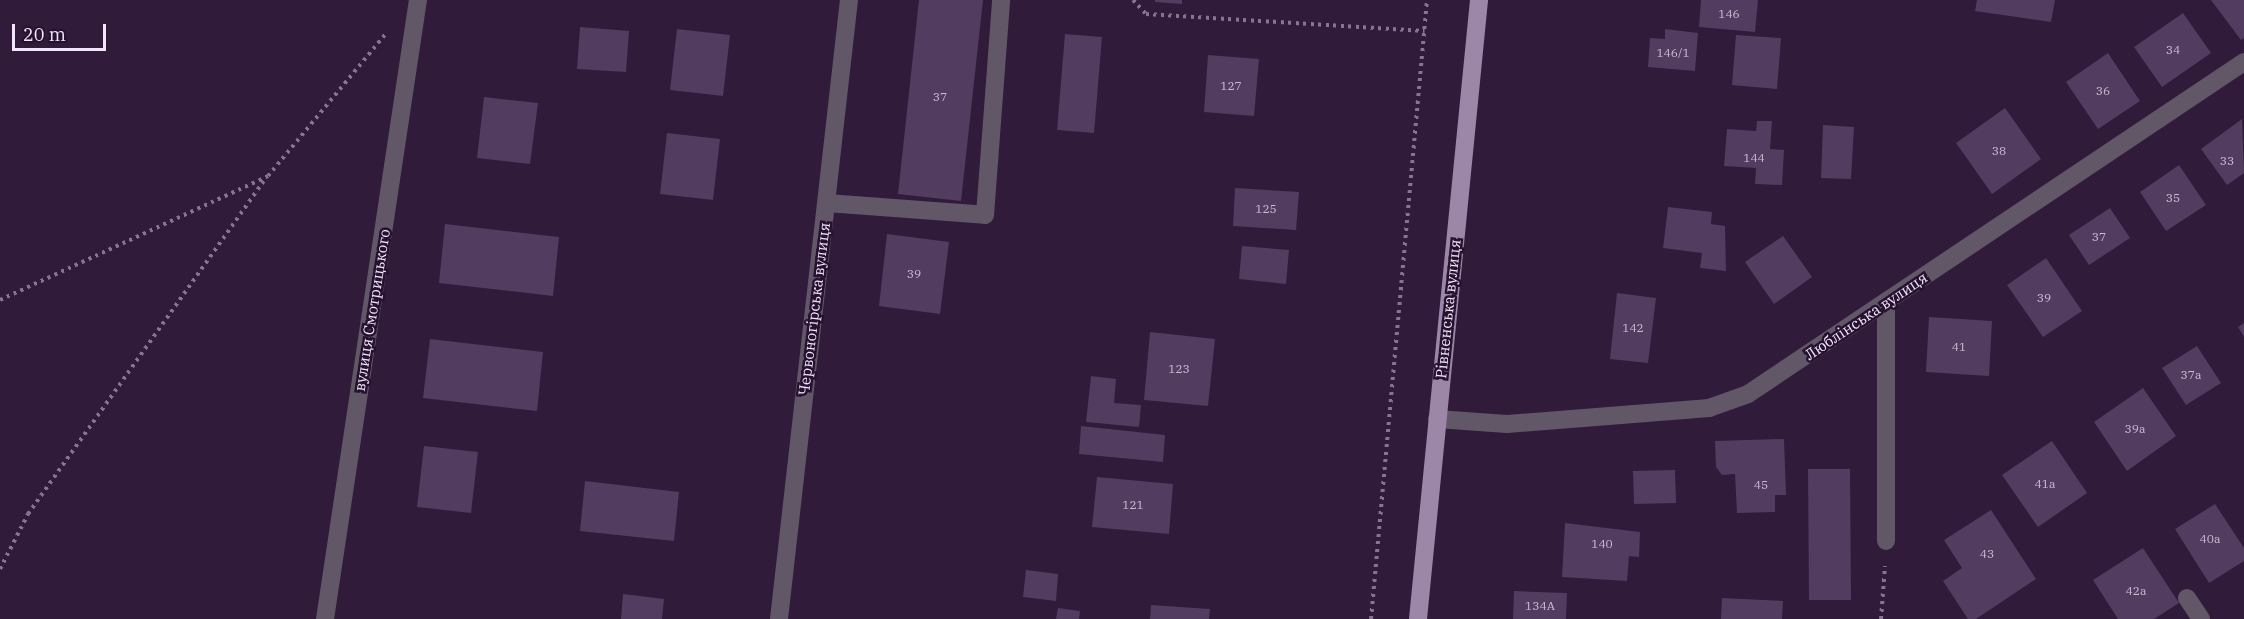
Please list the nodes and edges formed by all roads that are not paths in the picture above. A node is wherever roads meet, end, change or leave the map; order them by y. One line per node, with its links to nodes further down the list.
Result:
1 (418, 0): 11 (street, вулиця Смотрицького)
2 (849, 0): 6 (street, Червоногірська вулиця)
3 (1001, 0): 6 (street)
4 (1479, 0): 8 (main road, Рівненська вулиця)
5 (2244, 62): 7 (street, Люблінська вулиця)
6 (826, 203): 12 (street, Червоногірська вулиця)
7 (1886, 303): 8 (street, Люблінська вулиця); 9 (street)
8 (1437, 419): 13 (main road, Рівненська вулиця)
9 (1886, 541)
10 (2187, 598): 14 (street)
11 (325, 619)
12 (779, 619)
13 (1418, 619)
14 (2201, 619)

